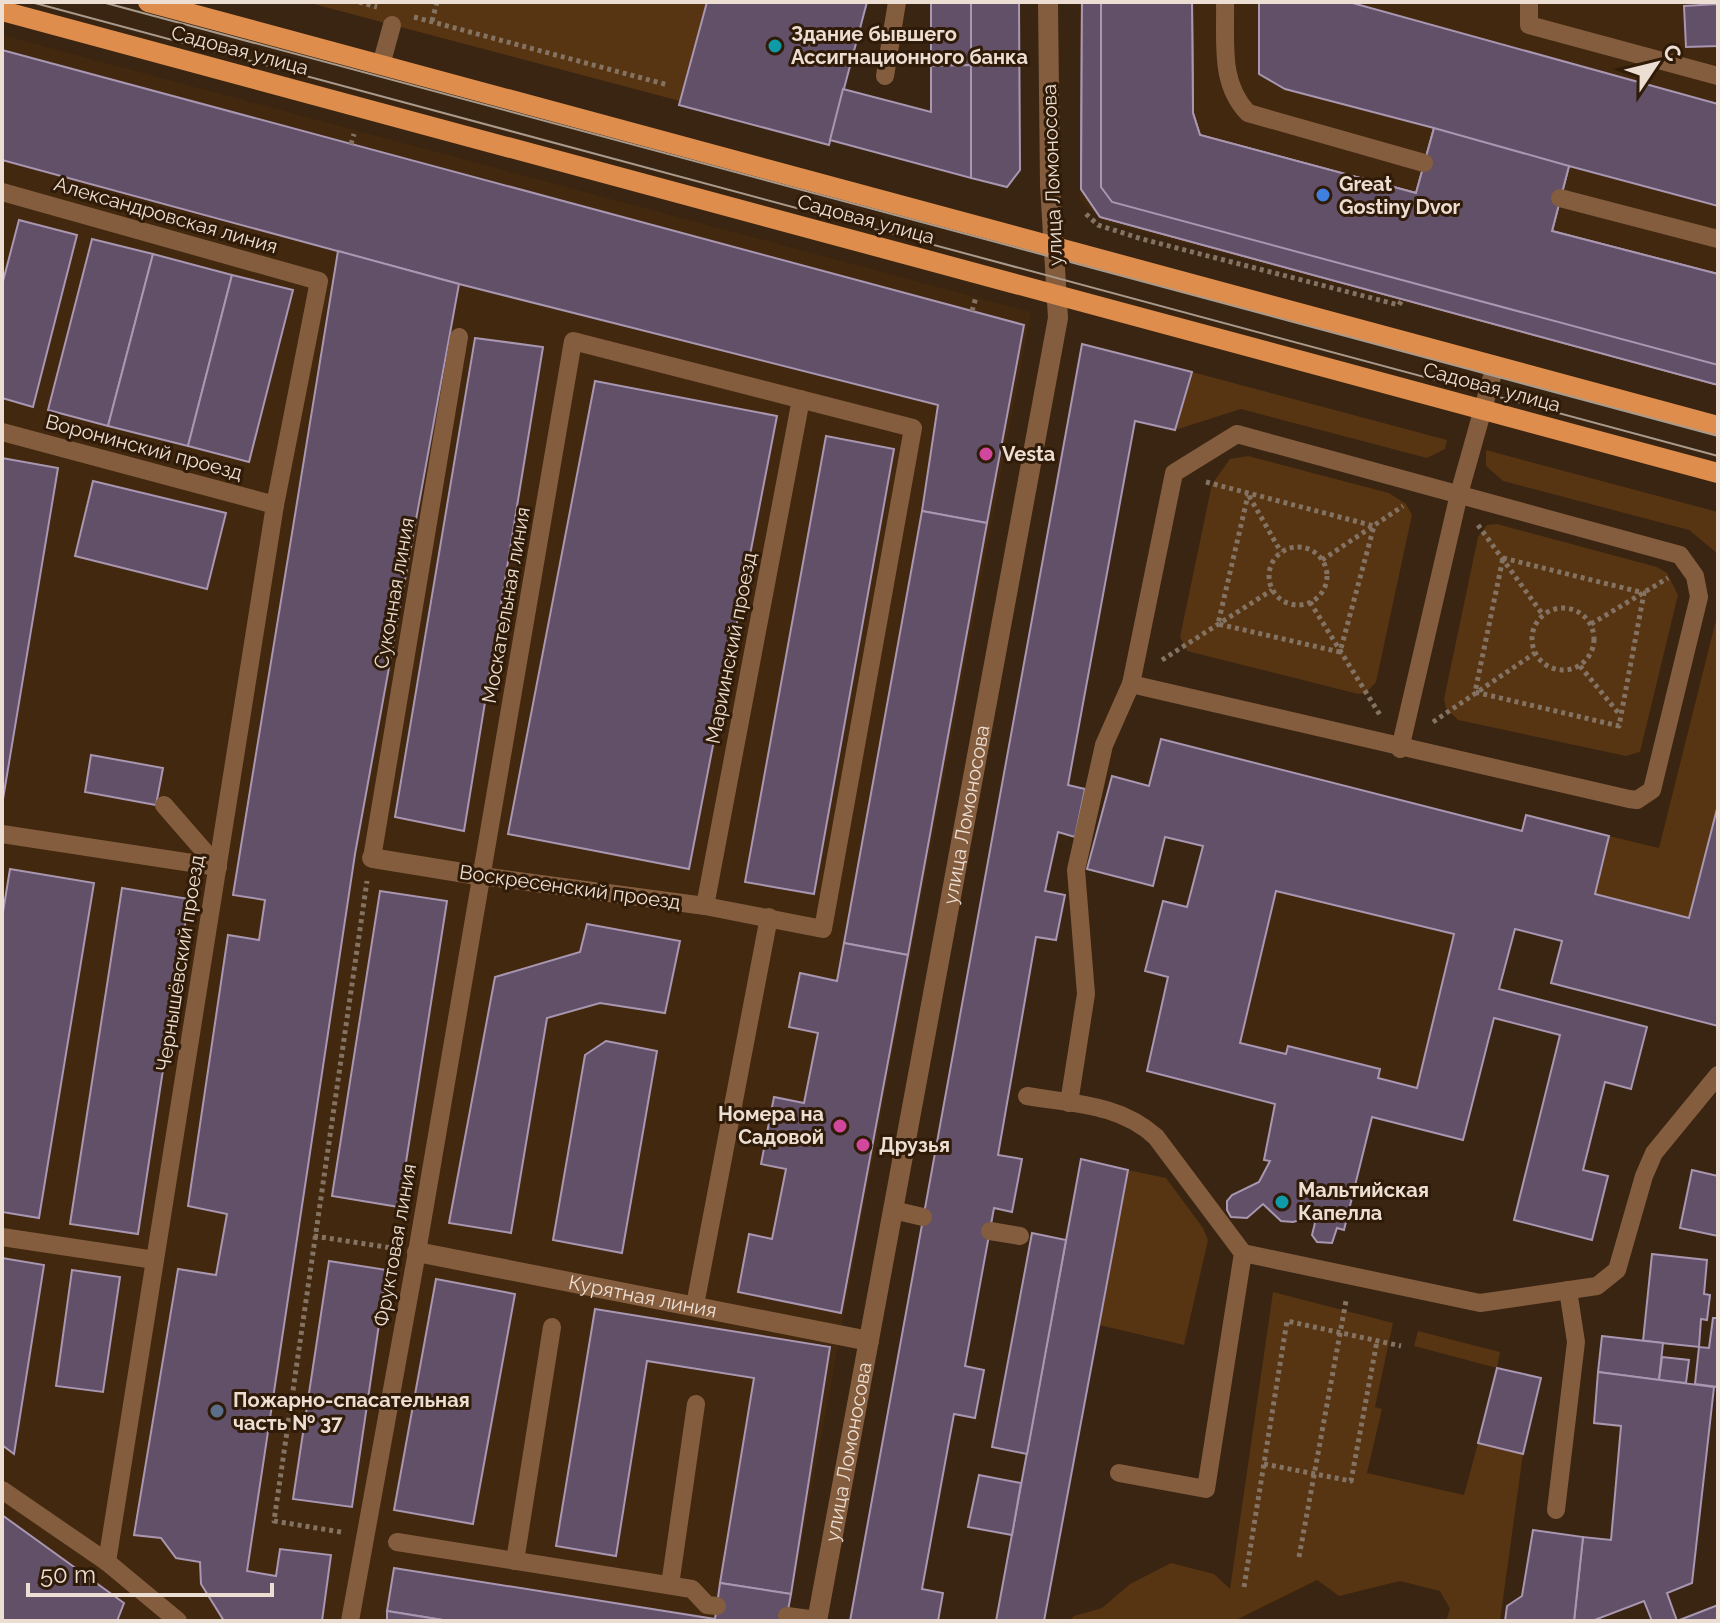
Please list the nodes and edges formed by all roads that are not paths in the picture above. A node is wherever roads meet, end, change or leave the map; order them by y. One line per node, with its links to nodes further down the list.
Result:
1 (148, 2): 8 (main road, Садовая улица)
2 (897, 2): 9 (lane)
3 (1048, 2): 15 (street, улица Ломоносова)
4 (1225, 2): 11 (lane)
5 (1529, 2): 10 (lane)
6 (2, 11): 17 (main road, Садовая улица)
7 (400, 20): 8 (lane)
8 (381, 65): 15 (main road, Садовая улица)
9 (885, 76)
10 (1718, 76)
11 (1424, 163)
12 (2, 192): 16 (lane, Александровская линия)
13 (1560, 198): 14 (lane)
14 (1718, 239)
15 (1053, 246): 17 (street, улица Ломоносова); 19 (main road, Садовая улица)
16 (319, 281): 26 (lane, Чернышёвский проезд)
17 (1056, 295): 21 (main road, Садовая улица); 39 (street, улица Ломоносова)
18 (459, 337): 31 (lane, Суконная линия)
19 (1495, 366): 21 (lane); 22 (main road, Садовая улица)
20 (801, 399): 33 (lane, Москательная линия); 34 (lane, Мариинский проезд); 35 (lane, Воскресенский проезд)
21 (1482, 409): 24 (main road, Садовая улица); 25 (lane)
22 (1718, 426)
23 (2, 432): 26 (lane, Воронинский проезд)
24 (1718, 473)
25 (1459, 494): 27 (lane); 28 (lane); 28 (lane)
26 (275, 505): 32 (lane, Чернышёвский проезд)
27 (1131, 684): 28 (lane); 38 (lane)
28 (1400, 749)
29 (164, 805): 32 (lane)
30 (2, 834): 32 (lane)
31 (372, 858): 33 (street, Воскресенский проезд)
32 (218, 867): 46 (lane, Чернышёвский проезд)
33 (482, 876): 34 (lane, Воскресенский проезд); 44 (lane, Фруктовая линия)
34 (705, 906): 35 (lane, Воскресенский проезд)
35 (769, 917): 48 (lane)
36 (1718, 1075): 47 (lane)
37 (1027, 1096): 38 (lane)
38 (1069, 1103): 45 (lane)
39 (893, 1210): 40 (lane); 50 (street, улица Ломоносова)
40 (923, 1217)
41 (990, 1231): 42 (lane)
42 (1020, 1236)
43 (2, 1237): 46 (lane)
44 (417, 1252): 48 (street, Курятная линия); 63 (lane, Фруктовая линия)
45 (1243, 1253): 47 (lane); 52 (lane)
46 (155, 1260): 57 (lane, Чернышёвский проезд)
47 (1568, 1290): 54 (lane)
48 (695, 1305): 50 (street, Курятная линия)
49 (552, 1327): 56 (lane)
50 (869, 1341): 61 (street, улица Ломоносова)
51 (696, 1404): 58 (lane)
52 (1119, 1473)
53 (2, 1490): 57 (lane)
54 (1556, 1510)
55 (397, 1542): 56 (lane)
56 (515, 1561): 58 (lane)
57 (107, 1562): 62 (lane)
58 (670, 1585): 59 (lane)
59 (717, 1606)
60 (787, 1616): 61 (lane)
61 (817, 1620)
62 (178, 1621)
63 (350, 1621)

